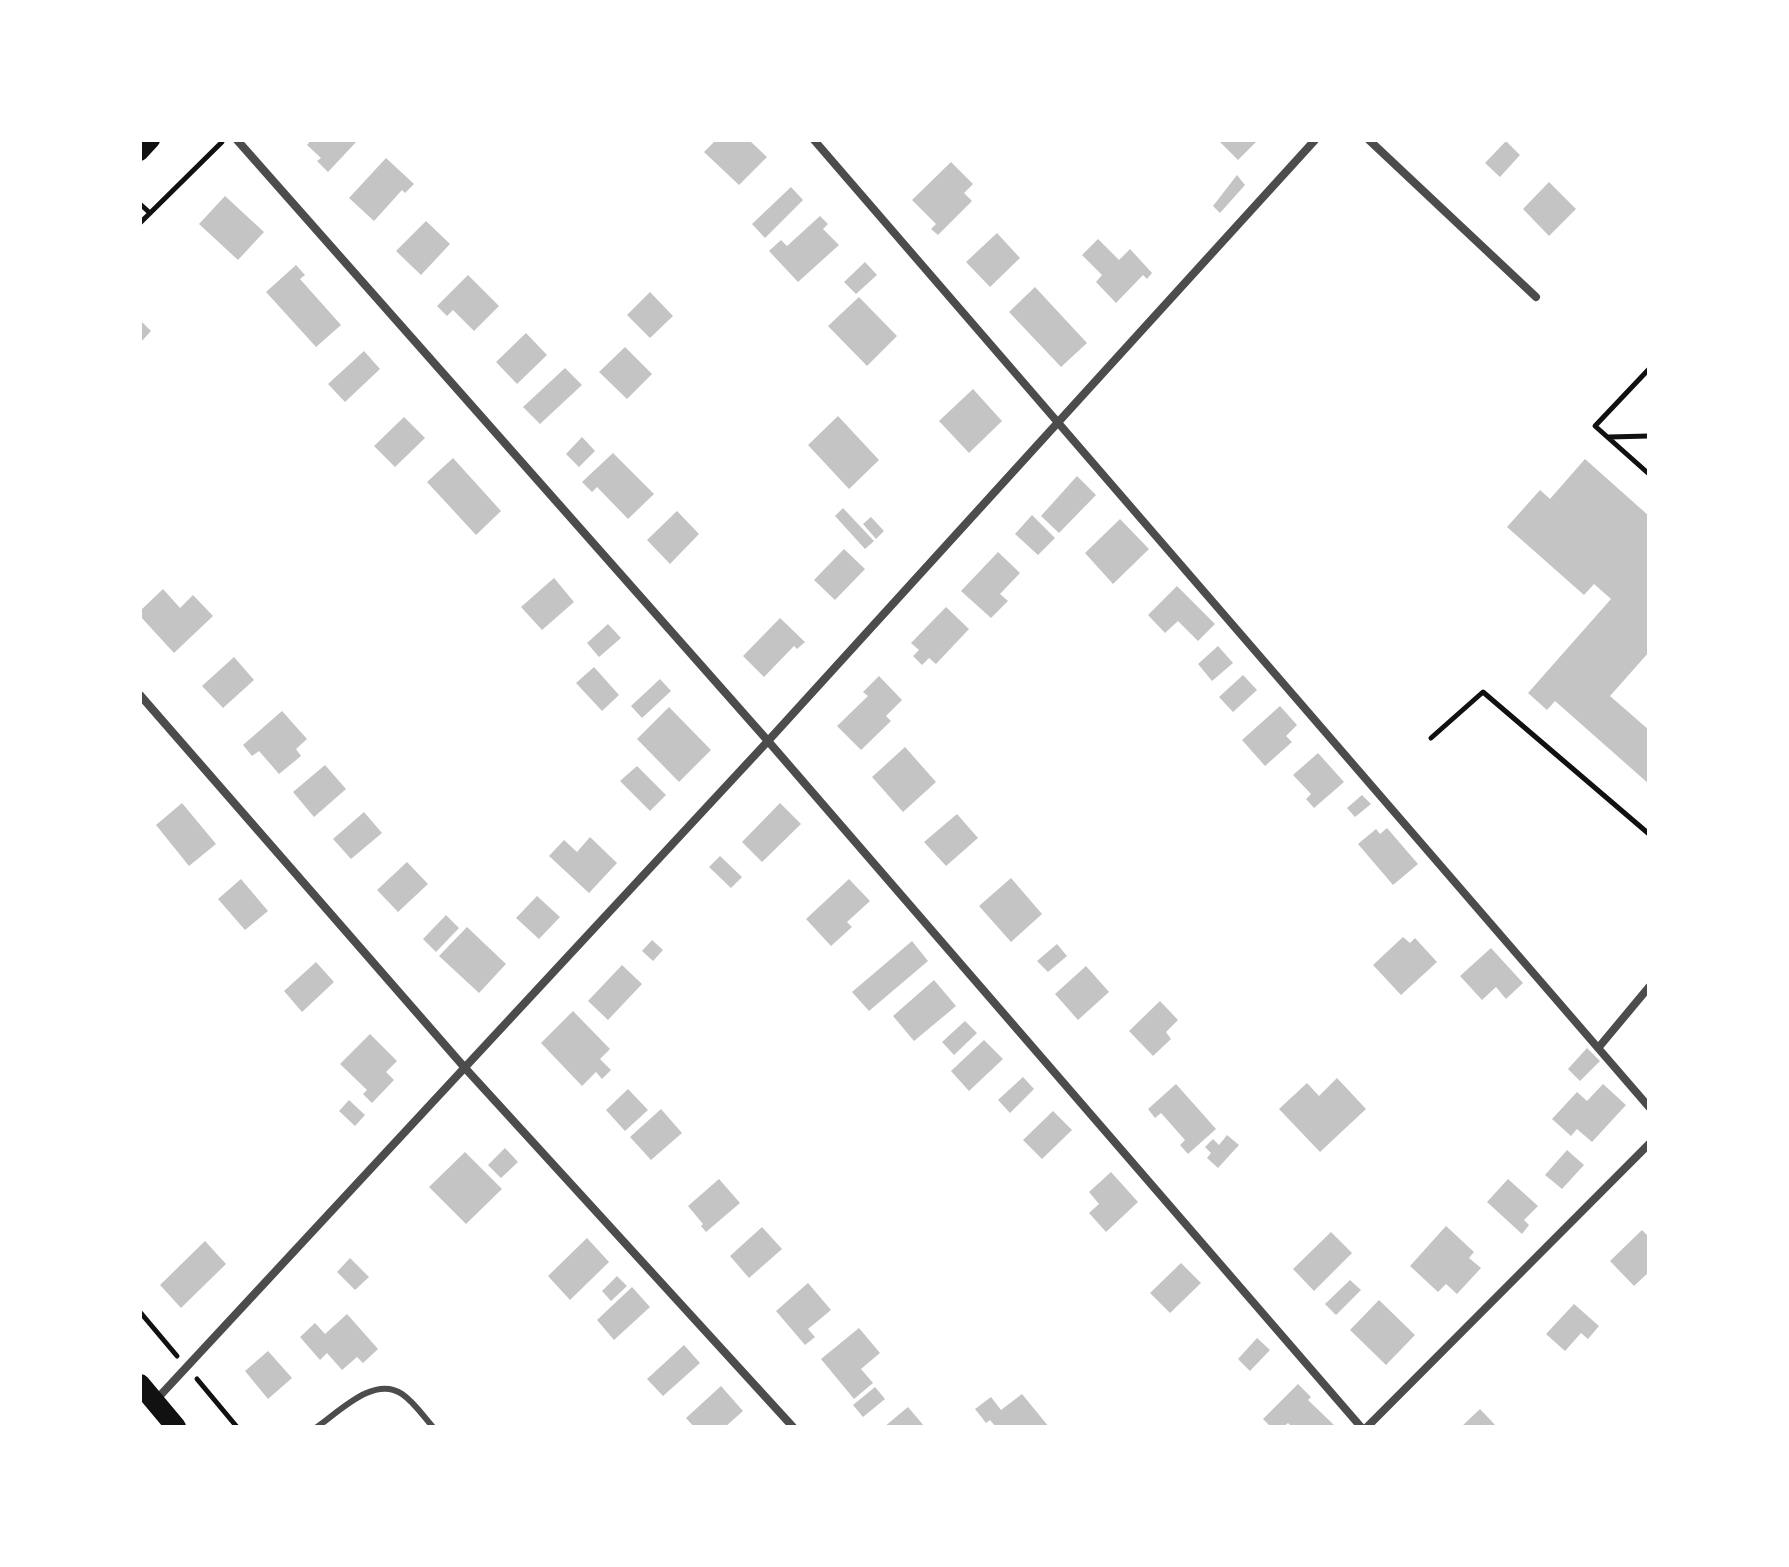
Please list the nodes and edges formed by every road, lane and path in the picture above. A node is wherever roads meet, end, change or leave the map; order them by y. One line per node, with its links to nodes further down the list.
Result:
1 (152, 140): 7 (main road)
2 (225, 140): 9 (path)
3 (237, 140): 19 (street)
4 (814, 140): 13 (street)
5 (1315, 140): 13 (street)
6 (1369, 140): 11 (street)
7 (140, 153)
8 (140, 204): 9 (path)
9 (150, 213): 10 (path)
10 (140, 223)
11 (1536, 297)
12 (1649, 369): 15 (path)
13 (1057, 422): 19 (street); 22 (street)
14 (1649, 436): 15 (path)
15 (1608, 437): 16 (path)
16 (1649, 474)
17 (140, 695): 23 (street)
18 (1431, 738): 20 (path)
19 (768, 741): 23 (street); 31 (street)
20 (1649, 834)
21 (1649, 987): 22 (street)
22 (1599, 1047): 24 (street)
23 (465, 1068): 27 (street); 30 (street)
24 (1649, 1107)
25 (1649, 1144): 31 (street)
26 (140, 1384): 27 (main road)
27 (164, 1416)
28 (317, 1427): 29 (lane)
29 (433, 1427)
30 (793, 1427)
31 (1364, 1427)

